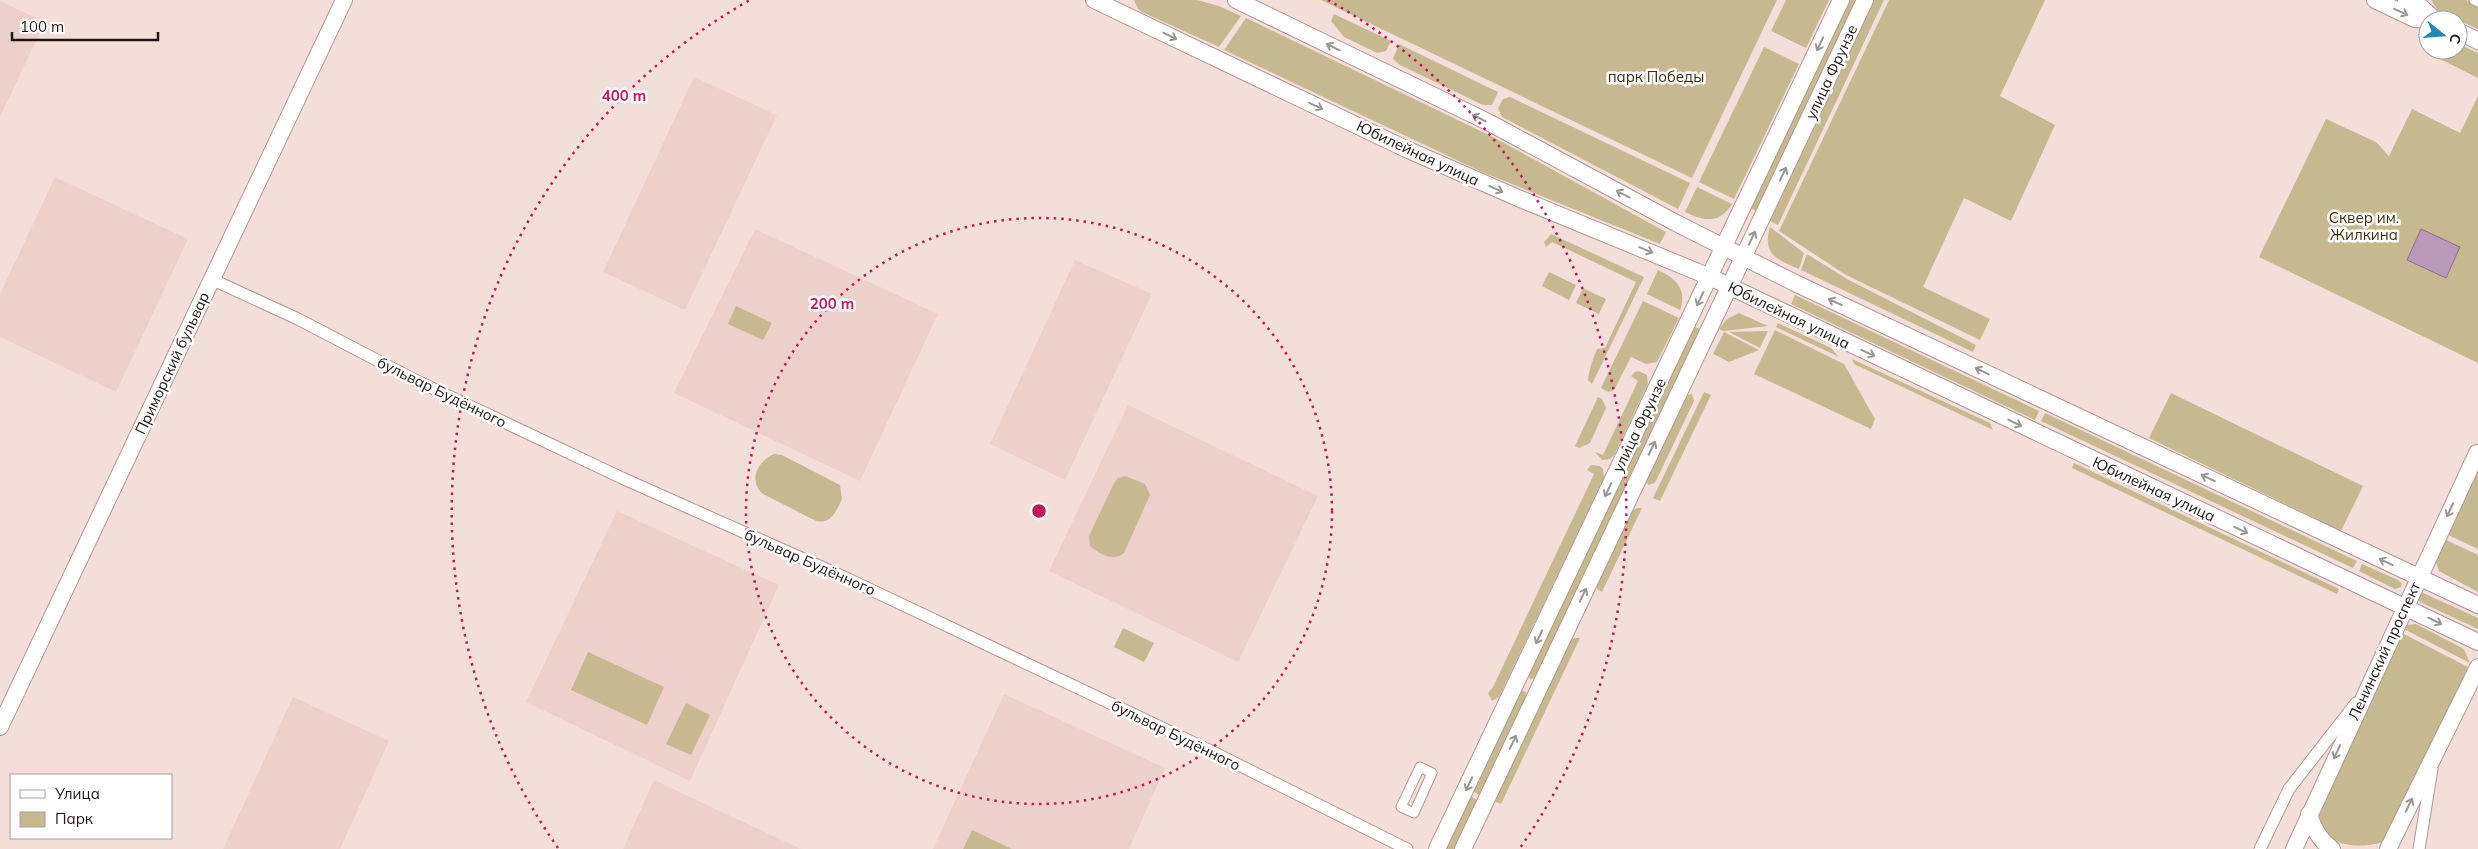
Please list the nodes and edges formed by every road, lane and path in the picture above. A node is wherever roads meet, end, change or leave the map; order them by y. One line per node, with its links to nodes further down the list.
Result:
1 (332, 0): 29 (main road)
2 (344, 0): 18 (main road, Приморский бульвар)
3 (1094, 0): 14 (main road, Юбилейная улица)
4 (1128, 0): 14 (main road)
5 (1236, 0): 15 (main road, one-way to 5)
6 (1841, 0): 15 (main road, улица Фрунзе, one-way to 15)
7 (1865, 0): 16 (main road, улица Фрунзе, one-way to 7)
8 (2375, 0): 13 (main road, one-way to 13)
9 (2406, 0): 12 (main road)
10 (2474, 0): 11 (street)
11 (2478, 2)
12 (2423, 10)
13 (2418, 19)
14 (1144, 24): 17 (main road, Юбилейная улица, one-way to 17)
15 (1724, 247): 16 (main road); 17 (main road, улица Фрунзе)
16 (1744, 257): 19 (main road, улица Фрунзе); 21 (main road, one-way to 16)
17 (1710, 277): 19 (main road, Юбилейная улица); 26 (main road, улица Фрунзе, one-way to 26)
18 (212, 279): 30 (main road, Приморский бульвар); 34 (street, бульвар Будённого)
19 (1729, 287): 23 (main road, Юбилейная улица, one-way to 23); 27 (main road, улица Фрунзе, one-way to 19)
20 (2477, 450): 21 (main road, Ленинский проспект, one-way to 21)
21 (2419, 577): 22 (main road); 23 (main road, Ленинский проспект)
22 (2478, 605)
23 (2405, 607): 24 (main road, Юбилейная улица, one-way to 24); 28 (main road, Ленинский проспект)
24 (2478, 642)
25 (2478, 667): 31 (main road)
26 (1518, 682): 27 (main road); 35 (main road, улица Фрунзе, one-way to 35)
27 (1537, 691): 36 (main road, улица Фрунзе, one-way to 27)
28 (2365, 692): 33 (main road, Ленинский проспект, one-way to 33); 37 (street)
29 (0, 704)
30 (0, 727)
31 (2434, 755): 40 (main road, one-way to 31); 41 (street)
32 (1432, 773): 32 (street)
33 (2309, 814): 38 (main road, Ленинский проспект); 39 (main road)
34 (1407, 849)
35 (1437, 849)
36 (1462, 849)
37 (2260, 849)
38 (2294, 849)
39 (2332, 849)
40 (2388, 849)
41 (2419, 849)

